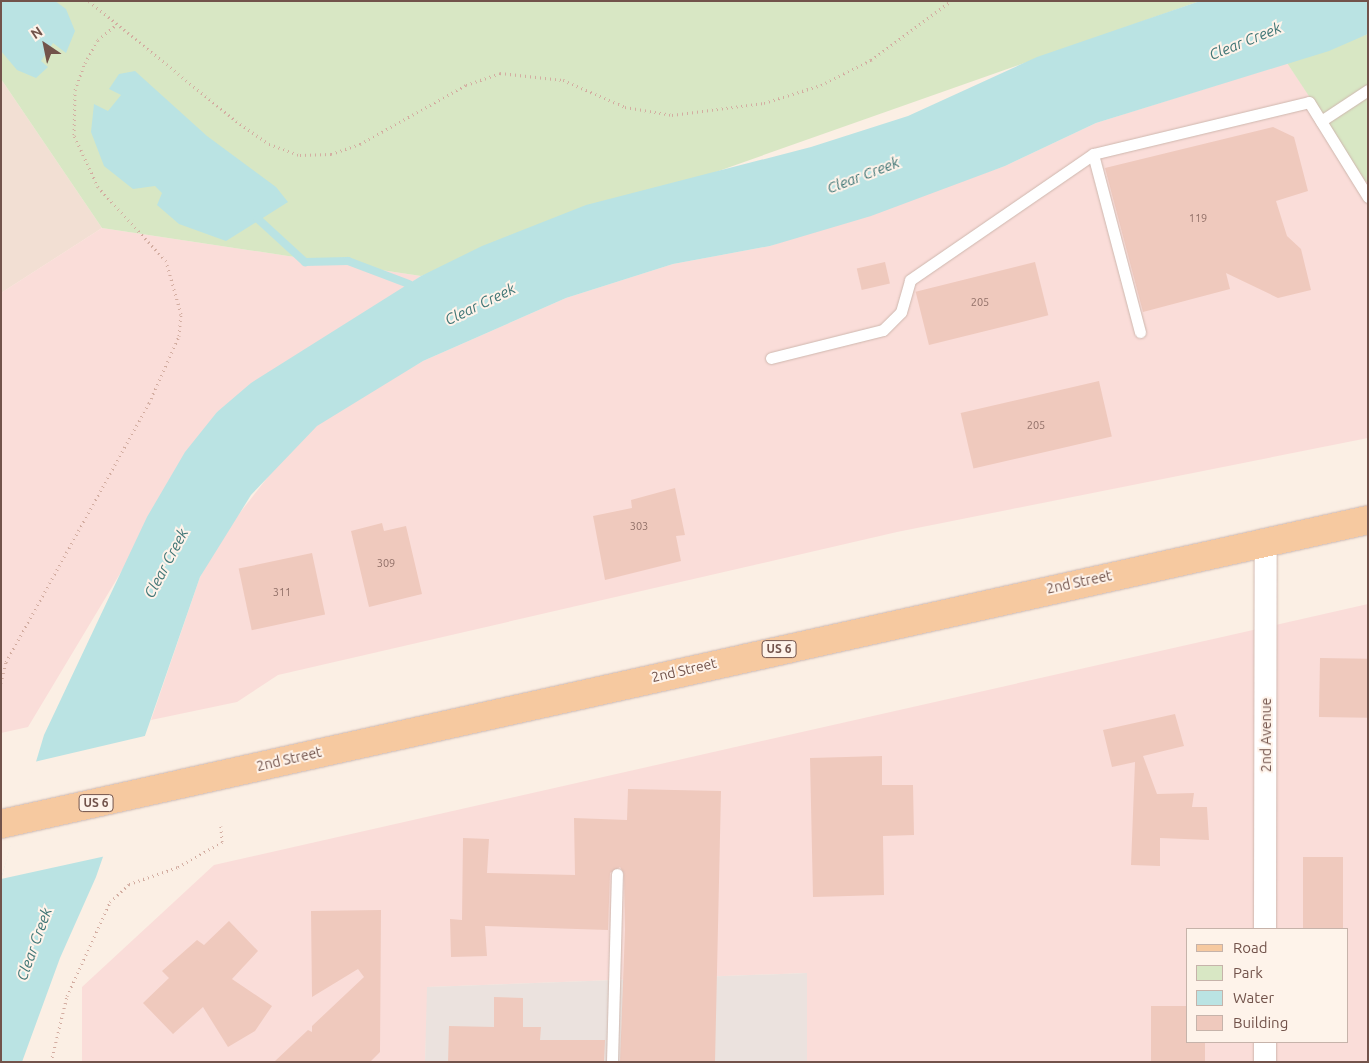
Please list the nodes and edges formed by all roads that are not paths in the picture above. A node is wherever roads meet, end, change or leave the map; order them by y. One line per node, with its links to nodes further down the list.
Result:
1 (1368, 90): 2 (lane)
2 (1321, 121): 3 (lane); 4 (lane)
3 (1093, 154): 5 (lane); 6 (lane)
4 (1368, 197)
5 (1140, 332)
6 (771, 358)
7 (1368, 520): 8 (main road, 2nd Street / US 6)
8 (1266, 541): 9 (main road, 2nd Street / US 6); 11 (street, 2nd Avenue)
9 (1, 824)
10 (616, 874): 13 (lane)
11 (1265, 928)
12 (1265, 1043): 14 (street)
13 (612, 1062)
14 (1265, 1062)

